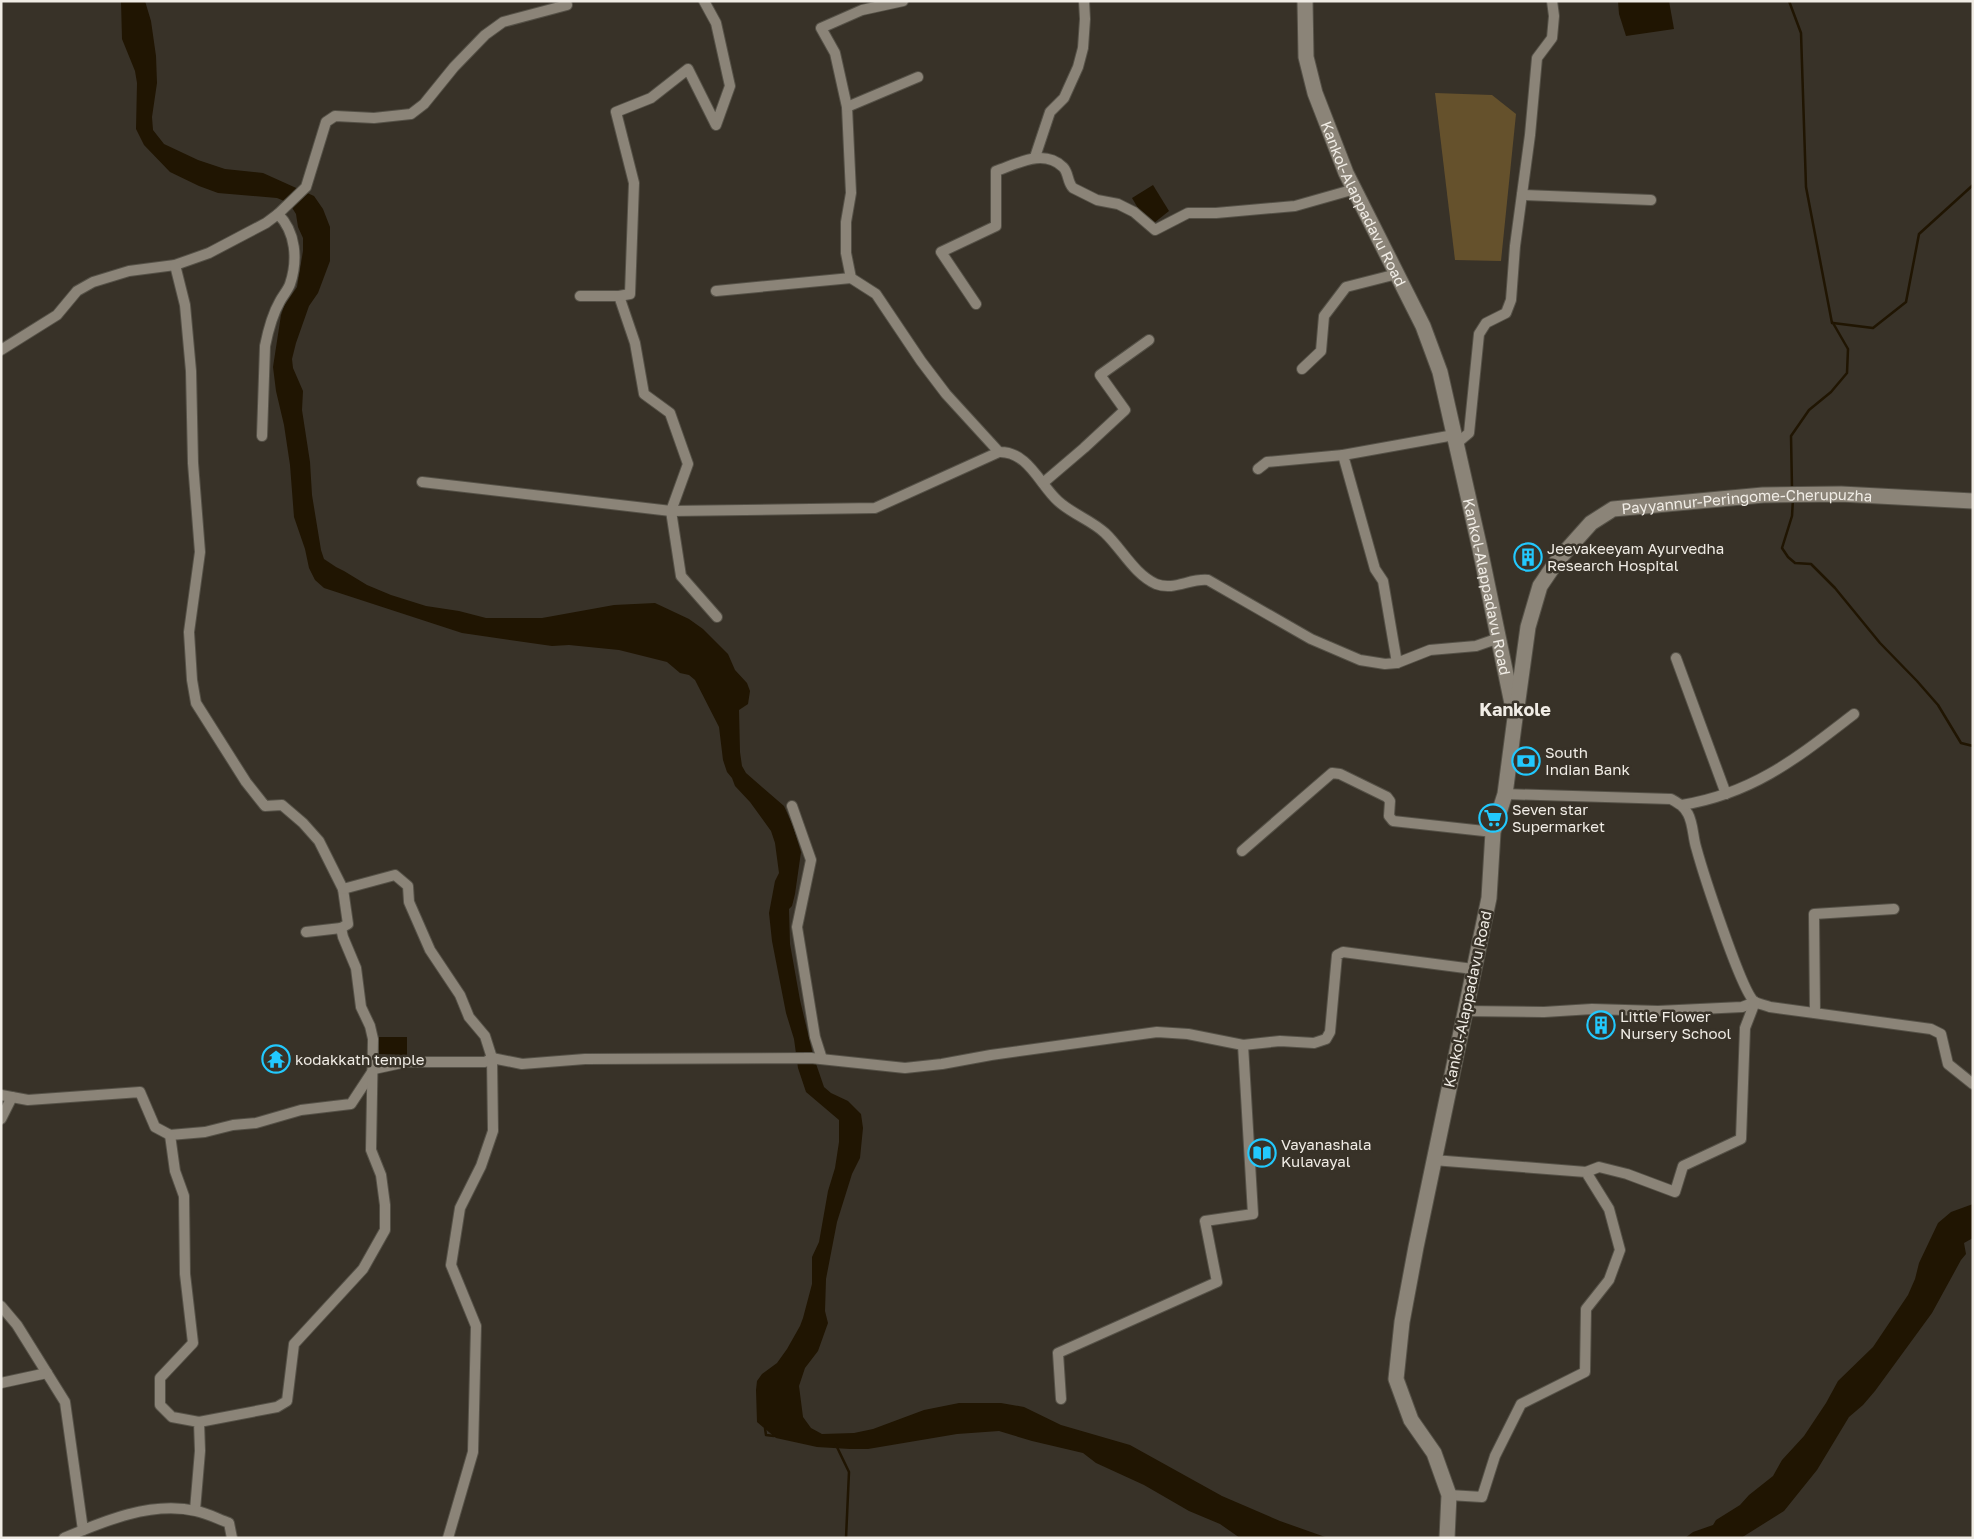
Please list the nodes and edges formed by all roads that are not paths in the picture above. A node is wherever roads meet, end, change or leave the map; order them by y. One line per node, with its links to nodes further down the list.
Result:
1 (566, 1): 13 (street)
2 (704, 1): 19 (street)
3 (902, 1): 8 (street)
4 (1084, 1): 9 (street)
5 (1305, 1): 10 (main road, Kankol-Alappadavu Road)
6 (1552, 1): 11 (street)
7 (918, 77): 8 (street)
8 (847, 107): 16 (street)
9 (1035, 157): 10 (street); 20 (street)
10 (1355, 189): 15 (main road, Kankol-Alappadavu Road)
11 (1522, 195): 12 (street); 25 (street)
12 (1651, 200)
13 (281, 211): 14 (street); 24 (street)
14 (175, 265): 22 (street); 45 (street)
15 (1397, 274): 23 (street); 25 (main road, Kankol-Alappadavu Road)
16 (851, 278): 17 (street); 26 (street)
17 (716, 291)
18 (580, 296): 19 (street)
19 (619, 296): 32 (street)
20 (976, 304)
21 (1149, 340): 30 (street)
22 (1, 350)
23 (1302, 369)
24 (262, 436)
25 (1455, 440): 27 (street); 34 (main road, Kankol-Alappadavu Road)
26 (999, 452): 30 (street); 32 (street)
27 (1343, 455): 28 (street); 36 (street)
28 (1258, 469)
29 (422, 482): 32 (street)
30 (1043, 483): 36 (street)
31 (1973, 501): 38 (main road, Payyannur-Peringome-Cherupuzha)
32 (671, 511): 33 (street)
33 (717, 617)
34 (1499, 638): 36 (street); 38 (main road, Kankol-Alappadavu Road)
35 (1676, 658): 40 (street)
36 (1397, 663)
37 (1854, 714): 40 (street)
38 (1515, 718): 39 (main road, Kankol-Alappadavu Road)
39 (1505, 794): 41 (street); 43 (main road, Kankol-Alappadavu Road)
40 (1726, 794): 41 (street)
41 (1682, 805): 50 (street)
42 (792, 806): 55 (street)
43 (1493, 832): 44 (street); 49 (main road, Kankol-Alappadavu Road)
44 (1242, 851)
45 (343, 889): 47 (street); 54 (street)
46 (1894, 908): 52 (street)
47 (342, 928): 48 (street); 56 (street)
48 (306, 932)
49 (1473, 968): 51 (main road, Kankol-Alappadavu Road); 53 (street)
50 (1755, 1002): 51 (street); 52 (street); 62 (street)
51 (1464, 1010): 61 (main road, Kankol-Alappadavu Road)
52 (1815, 1012): 57 (street)
53 (1243, 1044): 55 (street); 66 (street)
54 (492, 1058): 55 (street); 56 (street); 73 (street)
55 (822, 1060)
56 (374, 1069): 60 (street); 67 (street)
57 (1973, 1084)
58 (6, 1096): 59 (street); 60 (street)
59 (1, 1119)
60 (170, 1135): 67 (street)
61 (1434, 1160): 62 (street); 68 (main road, Kankol-Alappadavu Road)
62 (1586, 1172): 68 (street)
63 (1, 1306): 64 (street)
64 (47, 1373): 65 (street); 70 (street)
65 (1, 1383)
66 (1061, 1399)
67 (199, 1422): 69 (street)
68 (1449, 1496): 74 (main road, Kankol-Alappadavu Road)
69 (195, 1510): 70 (street); 72 (street)
70 (83, 1530): 71 (street)
71 (64, 1538)
72 (232, 1538)
73 (448, 1538)
74 (1447, 1538)

